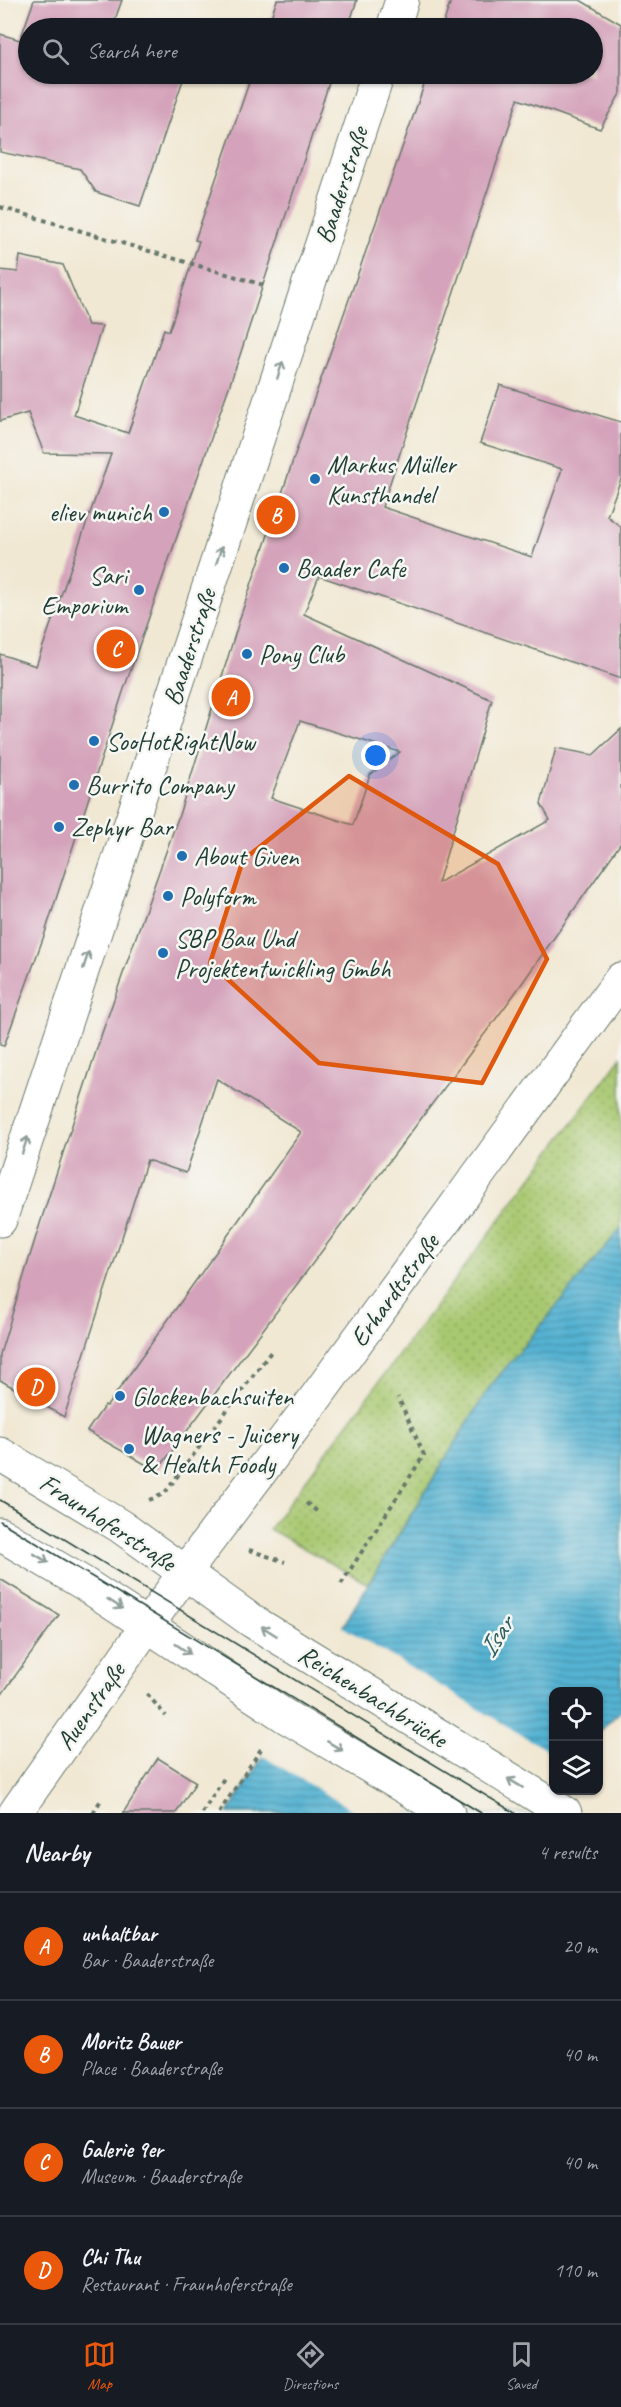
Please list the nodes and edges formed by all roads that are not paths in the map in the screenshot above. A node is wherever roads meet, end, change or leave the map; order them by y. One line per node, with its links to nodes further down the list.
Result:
1 (402, 0): 2 (main road)
2 (396, 18)
3 (375, 84): 5 (main road, Baaderstraße, one-way to 3)
4 (621, 979): 8 (main road, Erhardtstraße)
5 (0, 1220)
6 (0, 1454): 8 (main road, Fraunhoferstraße)
7 (0, 1534): 10 (main road, one-way to 10)
8 (185, 1572): 9 (main road, Erhardtstraße); 13 (main road, Reichenbachbrücke, one-way to 8)
9 (166, 1599): 10 (main road, Auenstraße)
10 (147, 1626): 11 (main road, Auenstraße); 12 (main road, one-way to 12)
11 (15, 1813)
12 (448, 1813)
13 (565, 1813)

